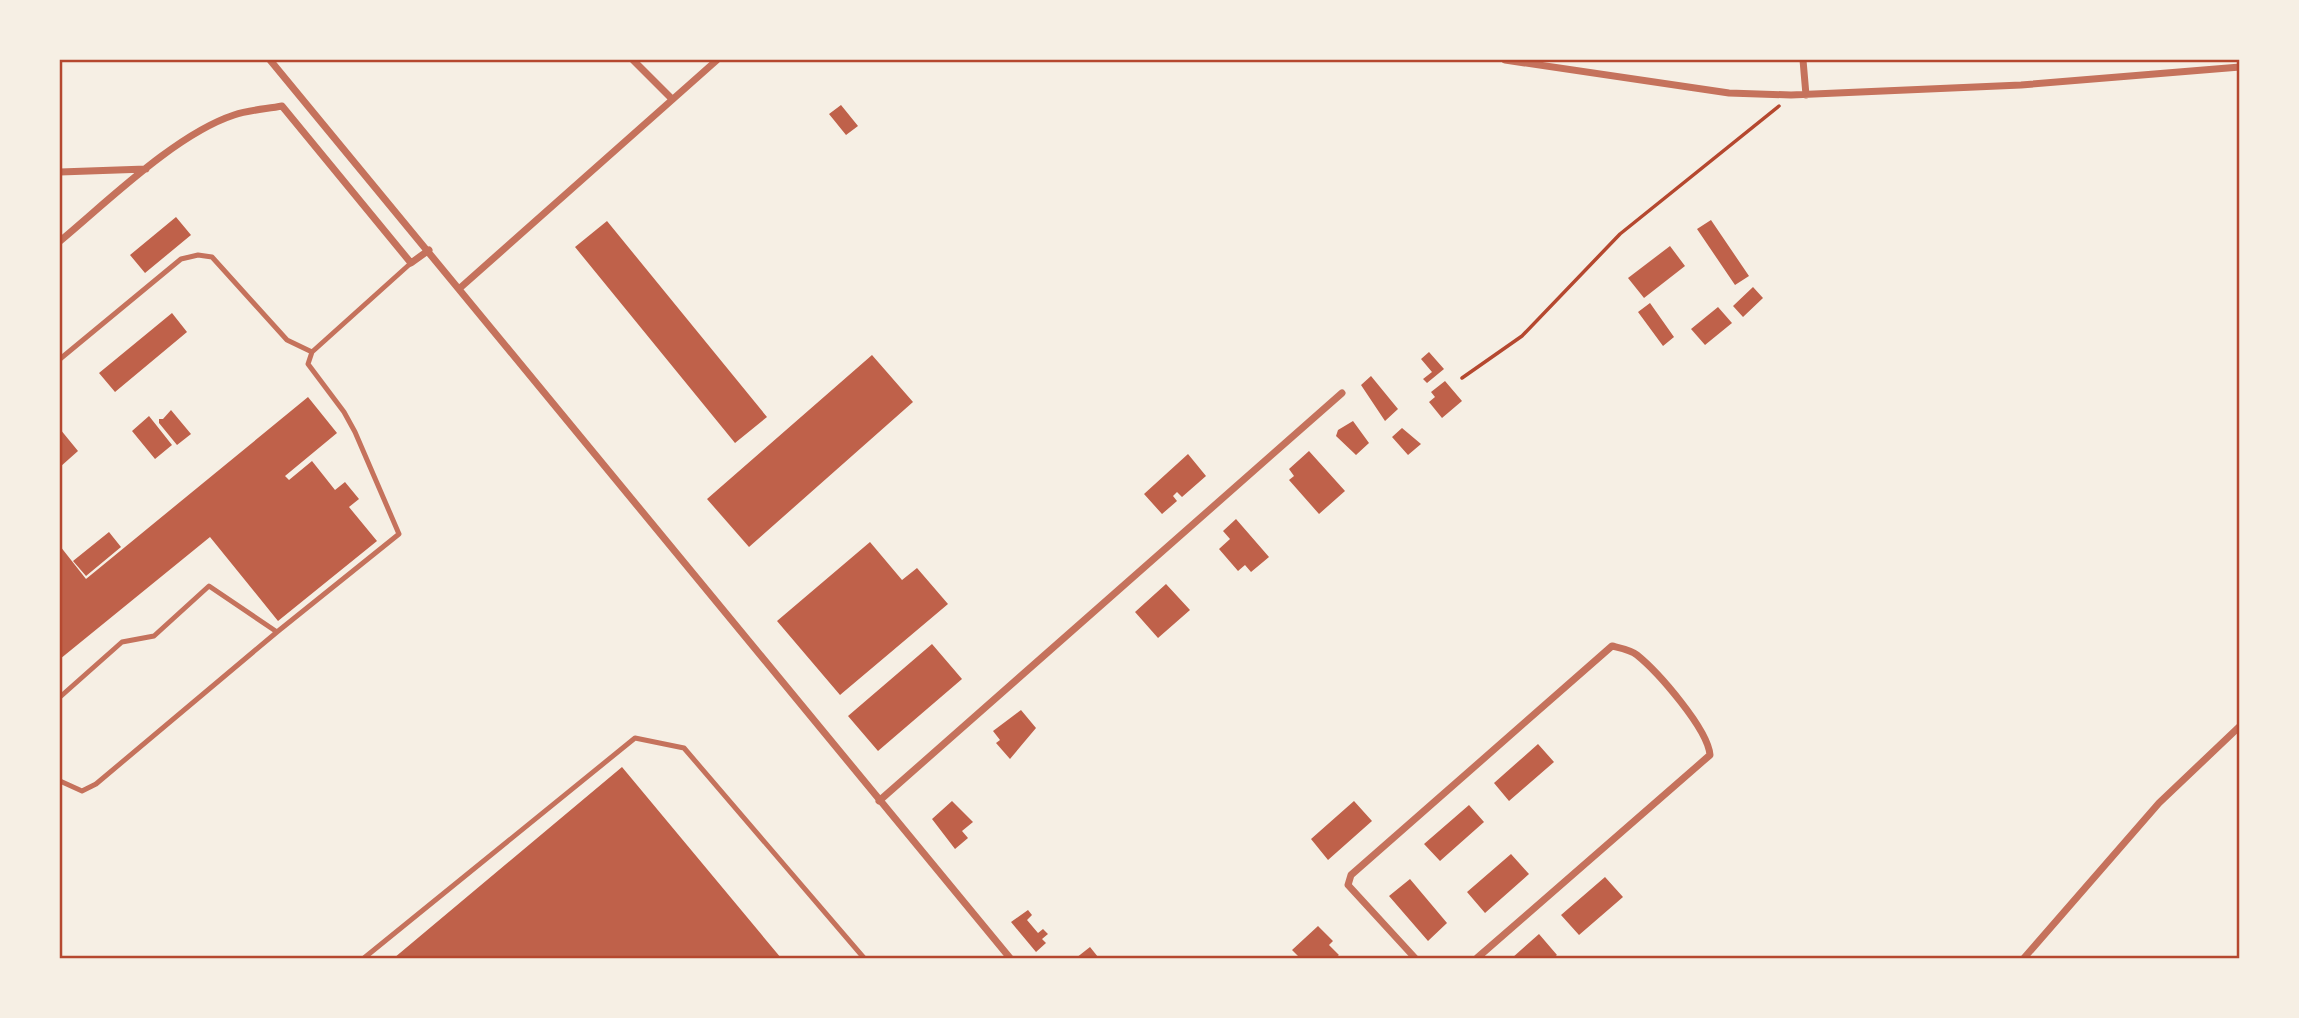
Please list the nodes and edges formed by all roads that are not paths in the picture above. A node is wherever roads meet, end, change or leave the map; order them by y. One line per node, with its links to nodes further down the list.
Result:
1 (270, 60): 12 (street)
2 (634, 60): 8 (street)
3 (717, 60): 8 (street)
4 (1505, 60): 7 (street)
5 (1803, 60): 7 (street)
6 (2239, 67): 7 (street)
7 (1806, 95)
8 (672, 99): 14 (street)
9 (146, 169): 10 (street); 11 (street); 13 (street)
10 (60, 172)
11 (60, 241)
12 (429, 250): 13 (street); 14 (street)
13 (411, 263): 15 (lane)
14 (460, 288): 22 (street)
15 (312, 352): 16 (lane); 18 (lane)
16 (60, 359)
17 (1342, 393): 22 (street)
18 (276, 632): 19 (lane); 21 (lane)
19 (60, 696)
20 (2239, 726): 28 (street)
21 (60, 781)
22 (879, 802): 25 (street)
23 (364, 958): 24 (lane)
24 (864, 958)
25 (1010, 958)
26 (1415, 958): 27 (street)
27 (1477, 958)
28 (2024, 958)

